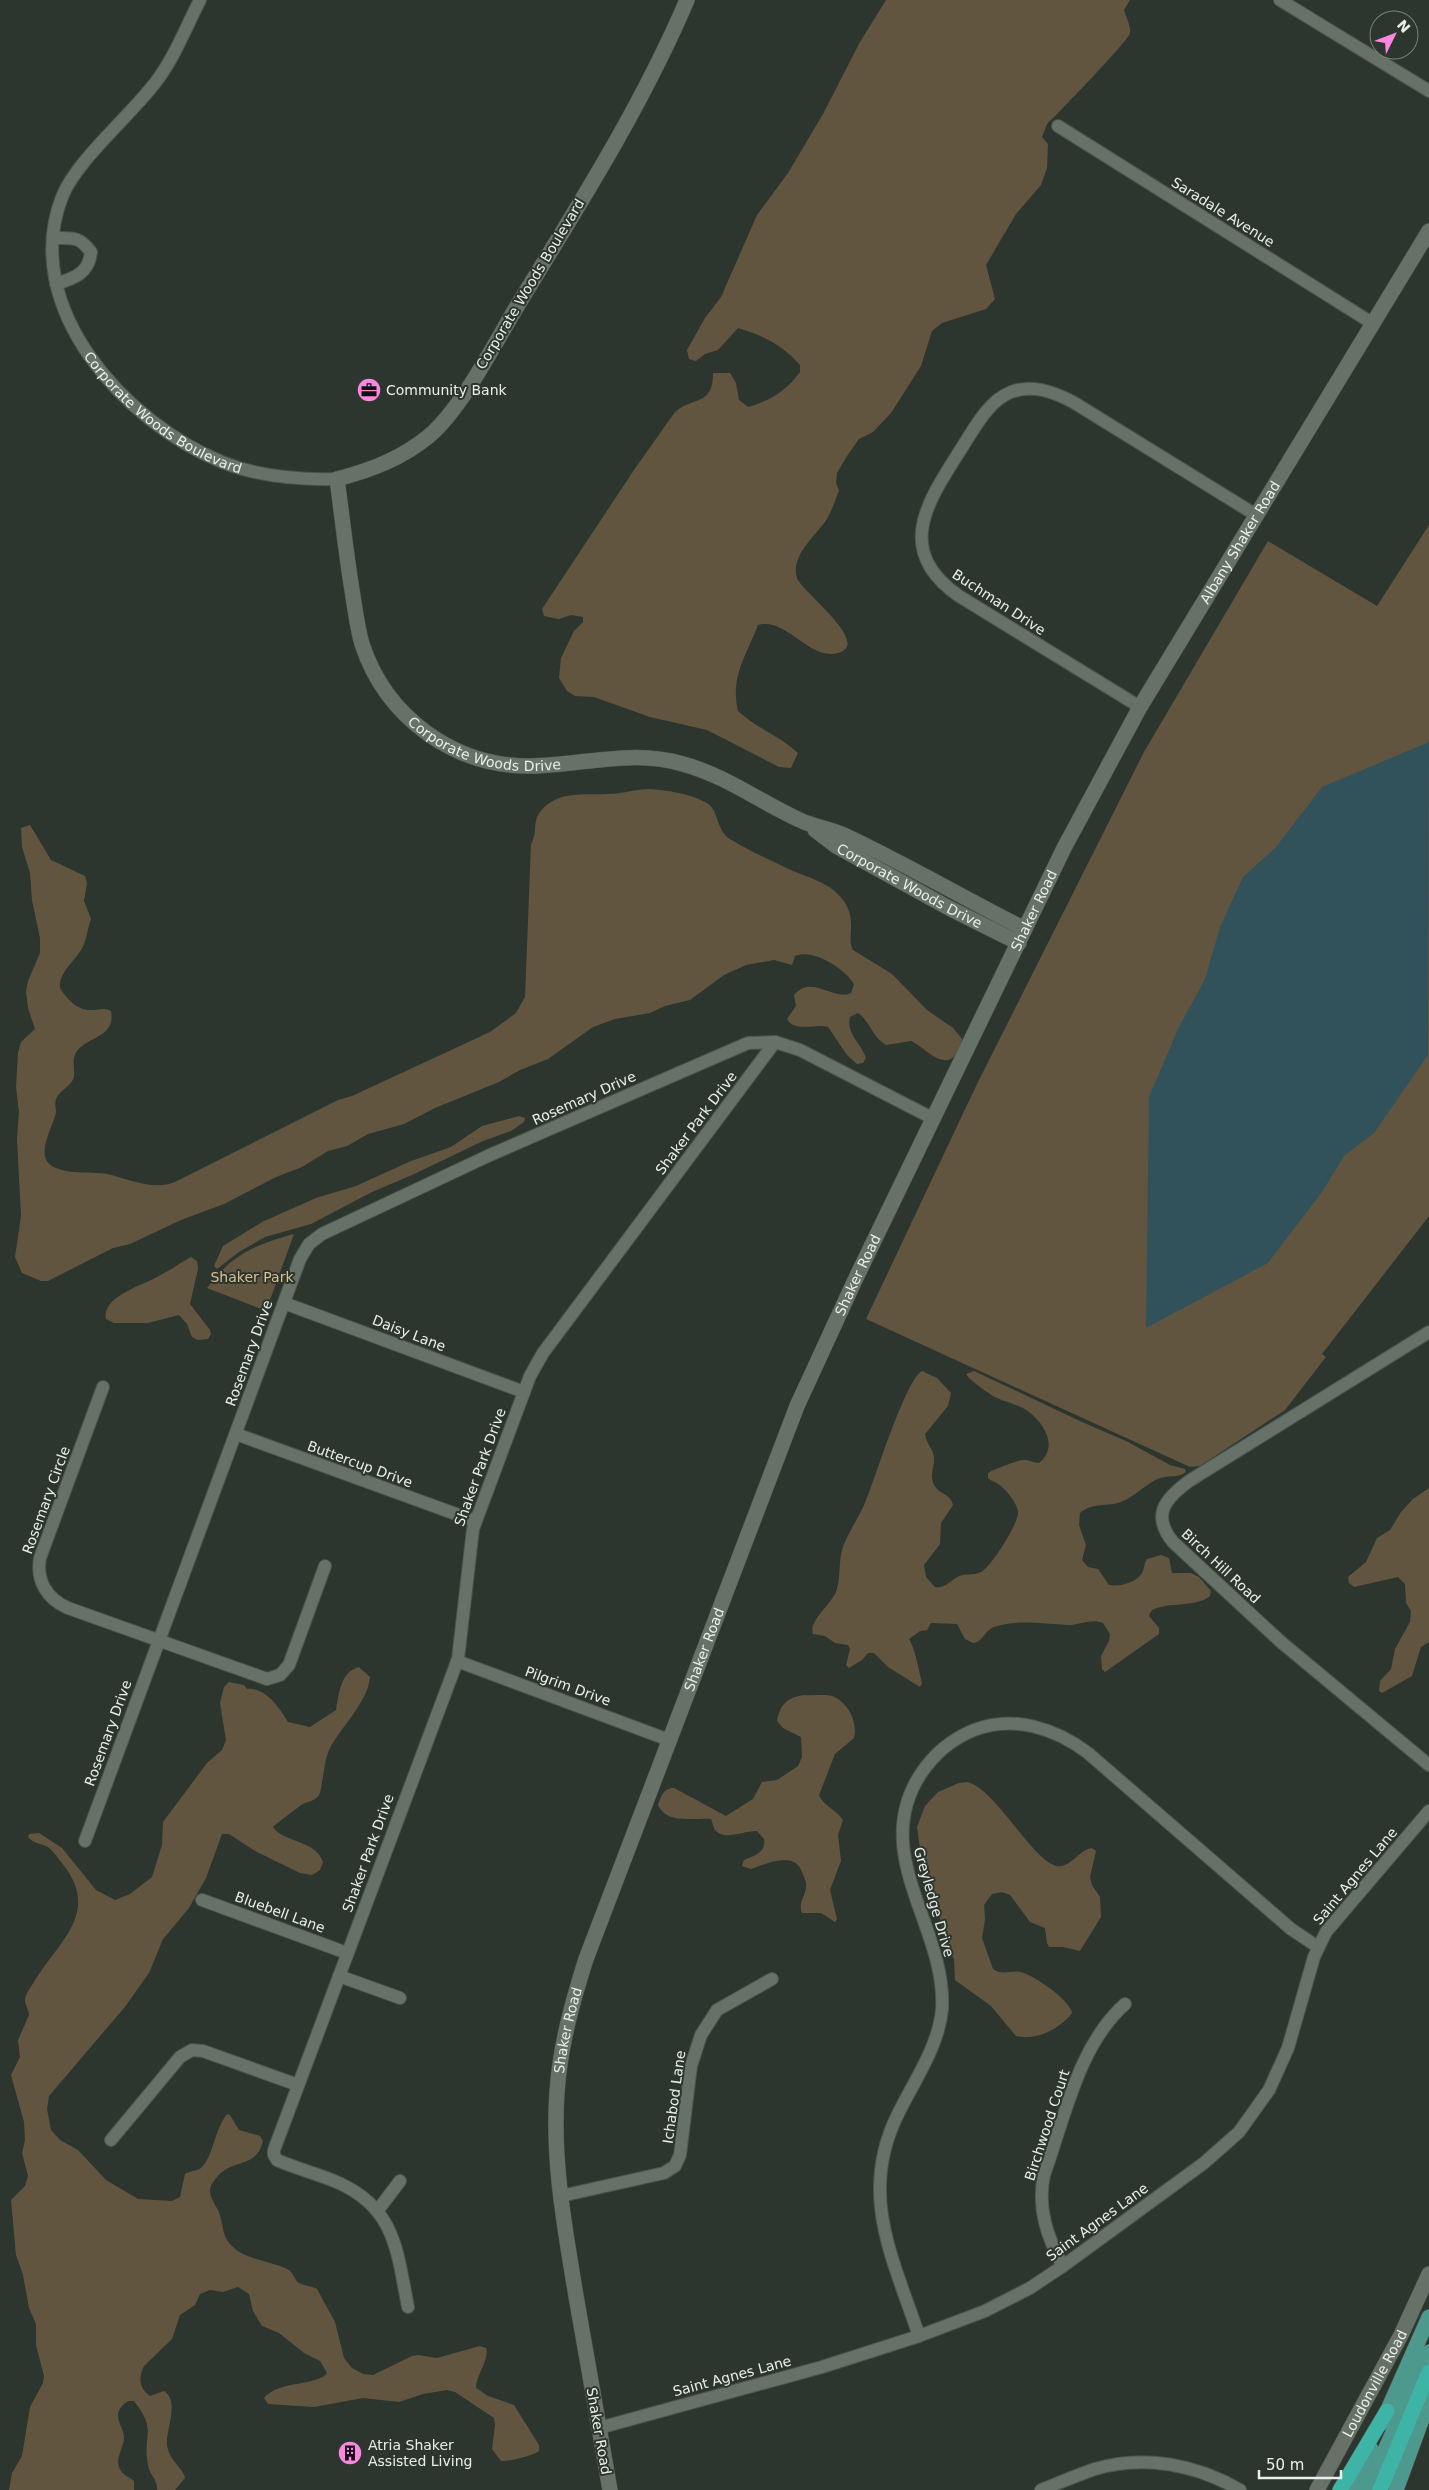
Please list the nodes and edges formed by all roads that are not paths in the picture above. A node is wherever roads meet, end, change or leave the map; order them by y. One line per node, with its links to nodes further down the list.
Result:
1 (200, 0): 7 (street, Corporate Woods Boulevard)
2 (686, 0): 10 (main road, Corporate Woods Boulevard)
3 (1280, 0): 4 (street)
4 (1429, 91)
5 (1058, 126): 9 (street, Saradale Avenue)
6 (1429, 231): 9 (main road, Albany Shaker Road)
7 (54, 238): 8 (street, Corporate Woods Boulevard); 8 (street)
8 (56, 284): 10 (street, Corporate Woods Boulevard)
9 (1372, 323): 11 (main road, Albany Shaker Road)
10 (337, 479): 13 (main road, Corporate Woods Drive)
11 (1256, 514): 12 (main road, Albany Shaker Road); 12 (street, Buchman Drive)
12 (1140, 707): 14 (main road, Albany Shaker Road)
13 (804, 821): 15 (main road, Corporate Woods Drive); 16 (main road, Corporate Woods Drive)
14 (1060, 857): 15 (main road, Shaker Road)
15 (1025, 929): 16 (main road, Shaker Road)
16 (1019, 943): 18 (main road, Shaker Road)
17 (775, 1042): 18 (street); 19 (street, Rosemary Drive); 22 (street, Shaker Park Drive)
18 (934, 1119): 28 (main road, Shaker Road)
19 (284, 1302): 22 (street, Daisy Lane); 23 (street, Rosemary Drive)
20 (1429, 1332): 29 (street, Birch Hill Road)
21 (103, 1387): 26 (street, Rosemary Circle)
22 (524, 1392): 24 (street, Shaker Park Drive)
23 (236, 1434): 24 (street, Buttercup Drive); 26 (street, Rosemary Drive)
24 (475, 1521): 27 (street, Shaker Park Drive)
25 (325, 1566): 26 (street, Rosemary Circle)
26 (158, 1640): 31 (street, Rosemary Drive)
27 (457, 1661): 28 (street, Pilgrim Drive); 34 (street, Shaker Park Drive)
28 (669, 1740): 42 (main road, Shaker Road)
29 (1429, 1765)
30 (1429, 1811): 33 (street, Saint Agnes Lane)
31 (85, 1841)
32 (202, 1900): 34 (street, Bluebell Lane)
33 (1318, 1947): 44 (street, Saint Agnes Lane); 48 (street, Greyledge Drive)
34 (347, 1953): 35 (street, Shaker Park Drive)
35 (339, 1976): 37 (street); 39 (street, Shaker Park Drive)
36 (772, 1979): 42 (street, Ichabod Lane)
37 (400, 1998)
38 (1125, 2004): 44 (street, Birchwood Court)
39 (298, 2085): 40 (street); 43 (street, Shaker Park Drive)
40 (111, 2140)
41 (400, 2182): 43 (street)
42 (561, 2196): 53 (main road, Shaker Road)
43 (378, 2210): 46 (street)
44 (1063, 2266): 48 (street, Saint Agnes Lane)
45 (1429, 2274): 57 (main road, Loudonville Road)
46 (408, 2307)
47 (1429, 2318): 52 (main road)
48 (919, 2336): 53 (street, Saint Agnes Lane)
49 (1429, 2352): 60 (main road)
50 (1429, 2372): 61 (highway)
51 (1429, 2400): 62 (main road)
52 (1387, 2412): 58 (highway); 59 (main road)
53 (599, 2428): 54 (main road, Shaker Road)
54 (610, 2490)
55 (1041, 2490): 56 (street)
56 (1240, 2490)
57 (1317, 2490)
58 (1340, 2490)
59 (1352, 2490)
60 (1367, 2490)
61 (1380, 2490)
62 (1396, 2490)

